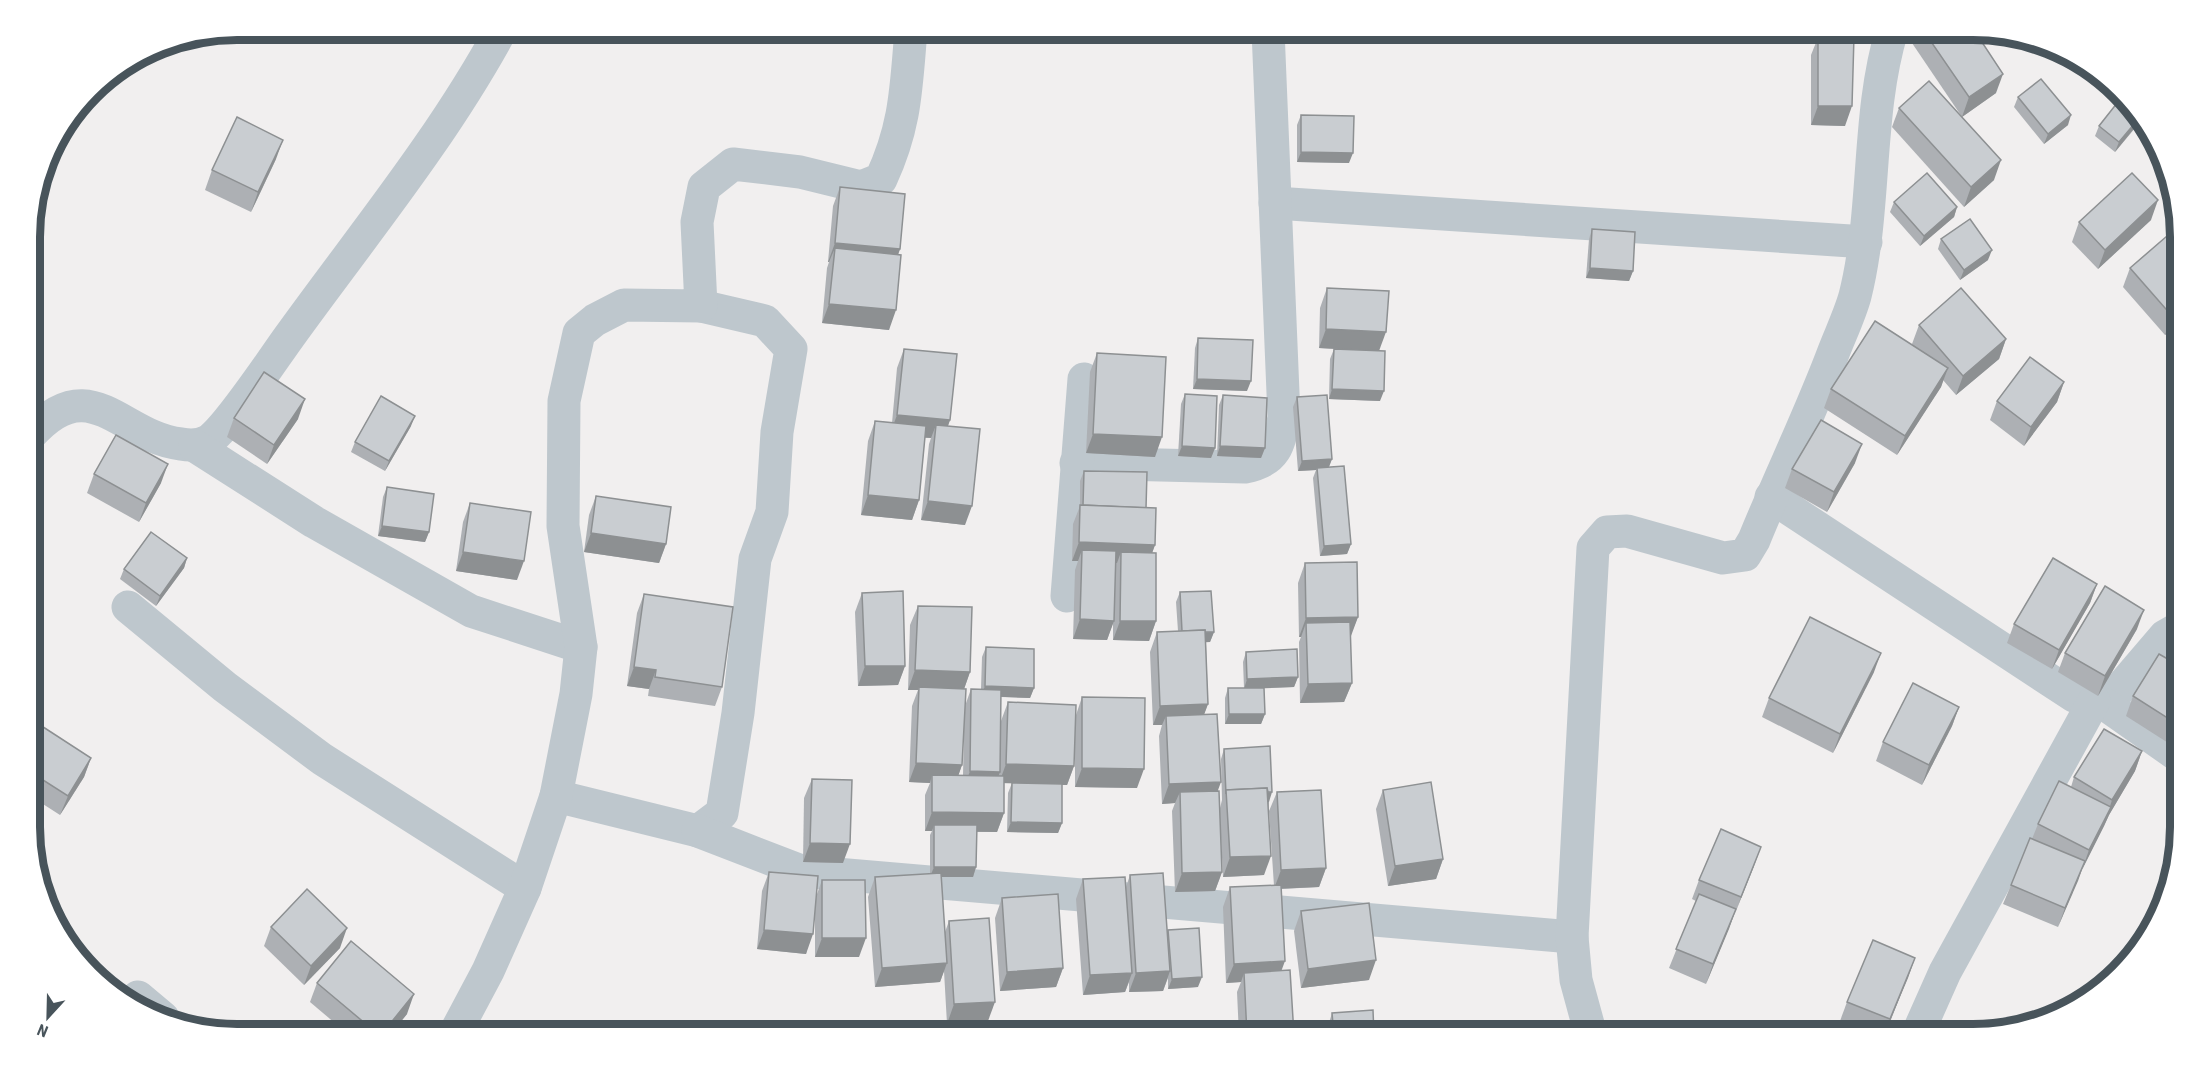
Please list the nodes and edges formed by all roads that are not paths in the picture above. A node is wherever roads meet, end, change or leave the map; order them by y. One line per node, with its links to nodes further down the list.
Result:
1 (495, 40): 10 (street)
2 (910, 40): 7 (street)
3 (1268, 40): 5 (street)
4 (1889, 40): 6 (street)
5 (1275, 203): 6 (street); 11 (street)
6 (1866, 242): 12 (street)
7 (701, 306): 16 (street); 20 (street)
8 (1084, 379): 11 (street)
9 (41, 425): 10 (street)
10 (195, 446): 16 (street)
11 (1076, 463): 13 (street)
12 (1771, 497): 17 (street); 22 (street)
13 (1066, 596)
14 (128, 607): 21 (street)
15 (2170, 633): 17 (street)
16 (581, 647): 19 (street)
17 (2100, 703): 18 (street); 25 (street)
18 (2170, 751)
19 (556, 796): 20 (street); 21 (street)
20 (698, 831): 22 (street)
21 (525, 888): 23 (street)
22 (1572, 937): 24 (street)
23 (460, 1024)
24 (1588, 1024)
25 (1922, 1024)

